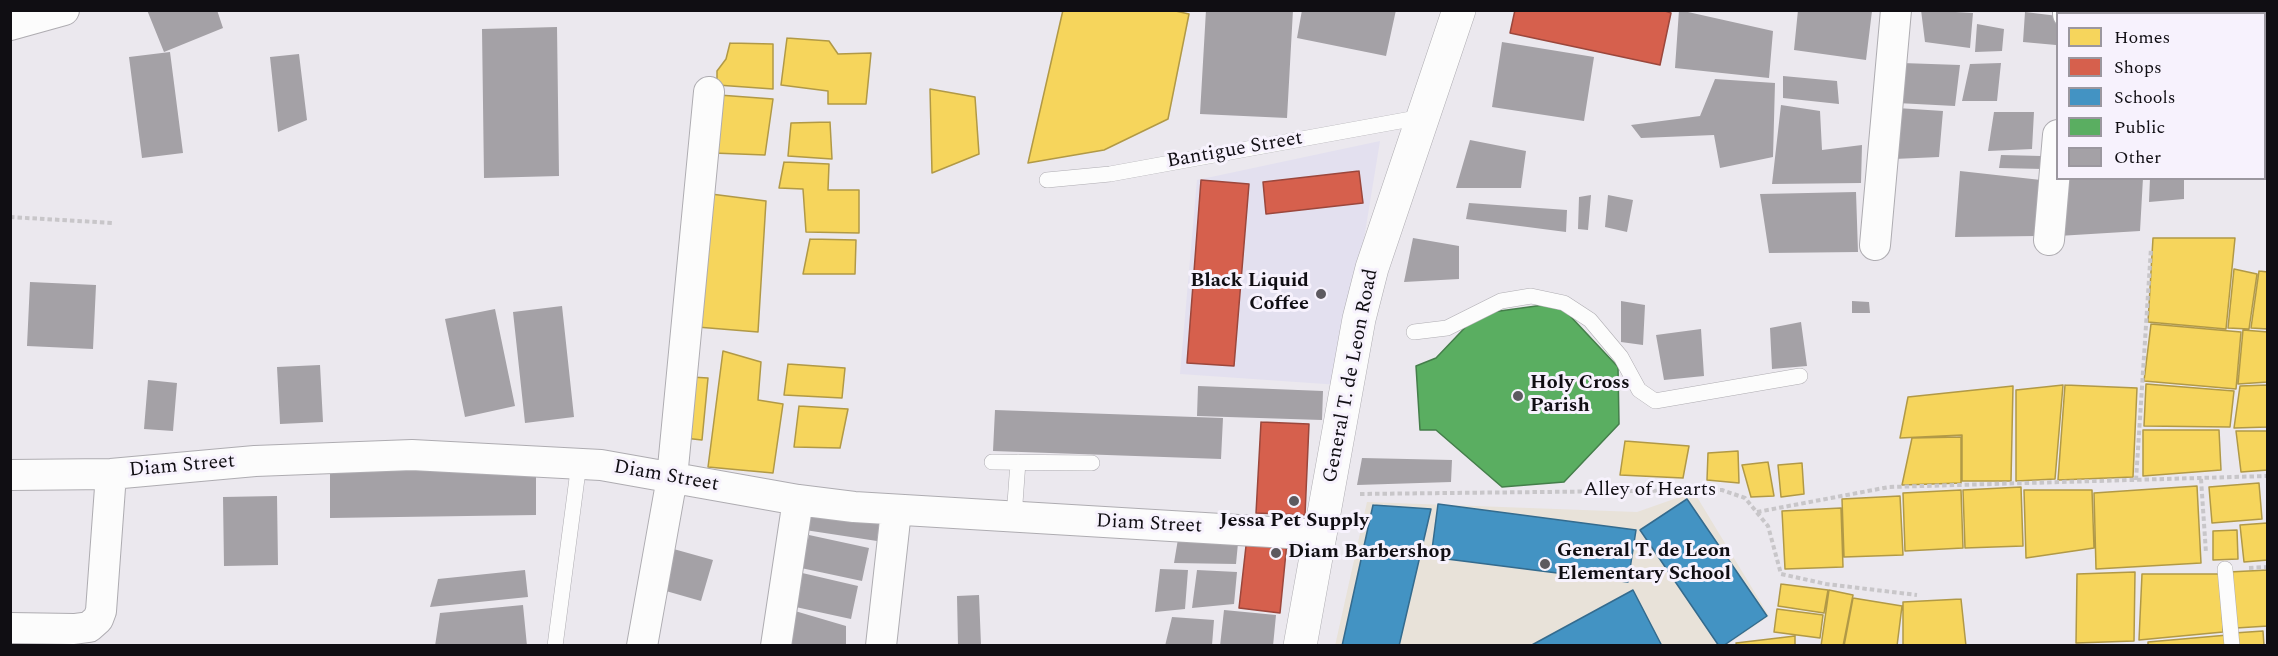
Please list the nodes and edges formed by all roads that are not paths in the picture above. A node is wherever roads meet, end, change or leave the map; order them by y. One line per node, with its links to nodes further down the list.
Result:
1 (64, 10): 4 (street)
2 (1459, 10): 6 (main road, General T. de Leon Road)
3 (1896, 10): 10 (street)
4 (10, 24)
5 (709, 92): 19 (street)
6 (1422, 117): 8 (lane, Bantigue Street); 23 (main road, General T. de Leon Road)
7 (2056, 158): 9 (street)
8 (1047, 180)
9 (2049, 240)
10 (1875, 244)
11 (1414, 332): 12 (lane)
12 (1800, 376)
13 (992, 462): 14 (lane)
14 (1018, 462): 16 (lane); 22 (lane)
15 (579, 463): 17 (street, Diam Street); 19 (street, Diam Street); 26 (lane)
16 (1092, 463)
17 (111, 474): 18 (street, Diam Street); 25 (street)
18 (10, 475)
19 (672, 478): 20 (street, Diam Street); 27 (street)
20 (798, 500): 21 (street, Diam Street); 28 (street)
21 (896, 511): 22 (street, Diam Street); 29 (street)
22 (1014, 517): 23 (street, Diam Street)
23 (1321, 535): 30 (main road, General T. de Leon Road)
24 (2225, 569): 31 (lane)
25 (10, 628)
26 (555, 645)
27 (642, 645)
28 (776, 645)
29 (881, 645)
30 (1300, 645)
31 (2232, 645)

